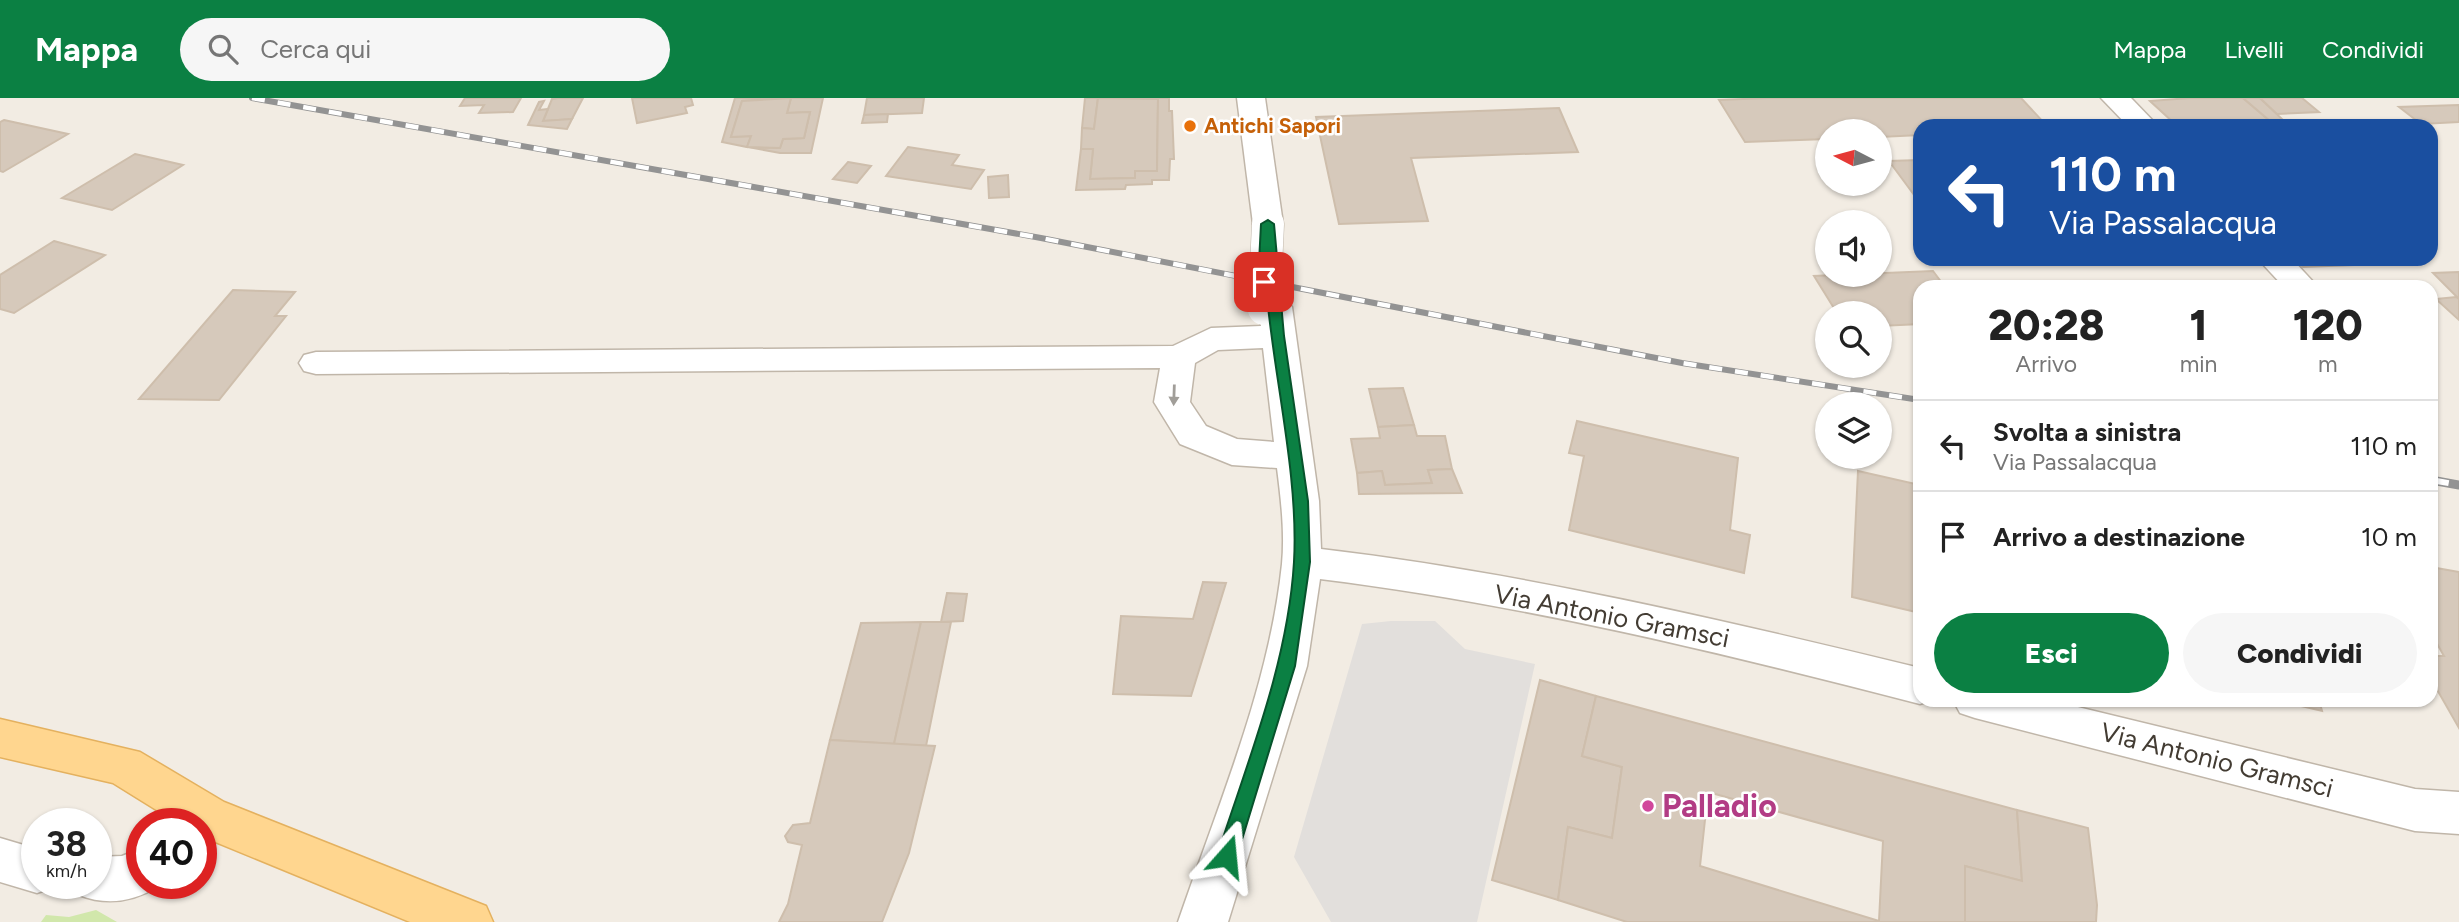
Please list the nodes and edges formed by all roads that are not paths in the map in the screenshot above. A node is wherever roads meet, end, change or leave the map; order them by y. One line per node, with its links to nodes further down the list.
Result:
1 (1251, 98): 6 (street, bridge)
2 (2115, 98): 3 (street)
3 (2137, 119)
4 (2281, 266): 5 (street)
5 (2295, 280)
6 (1270, 322): 7 (street); 9 (street)
7 (1179, 357): 8 (street); 9 (street, one-way to 9)
8 (316, 363)
9 (1286, 456): 10 (street)
10 (1302, 562): 11 (street, Via Antonio Gramsci); 20 (street)
11 (1913, 684)
12 (2003, 707): 15 (street, Via Antonio Gramsci)
13 (0, 738): 14 (main road)
14 (185, 808)
15 (2459, 813)
16 (217, 825): 19 (main road)
17 (0, 860): 18 (street)
18 (21, 866)
19 (468, 922)
20 (1203, 922)

